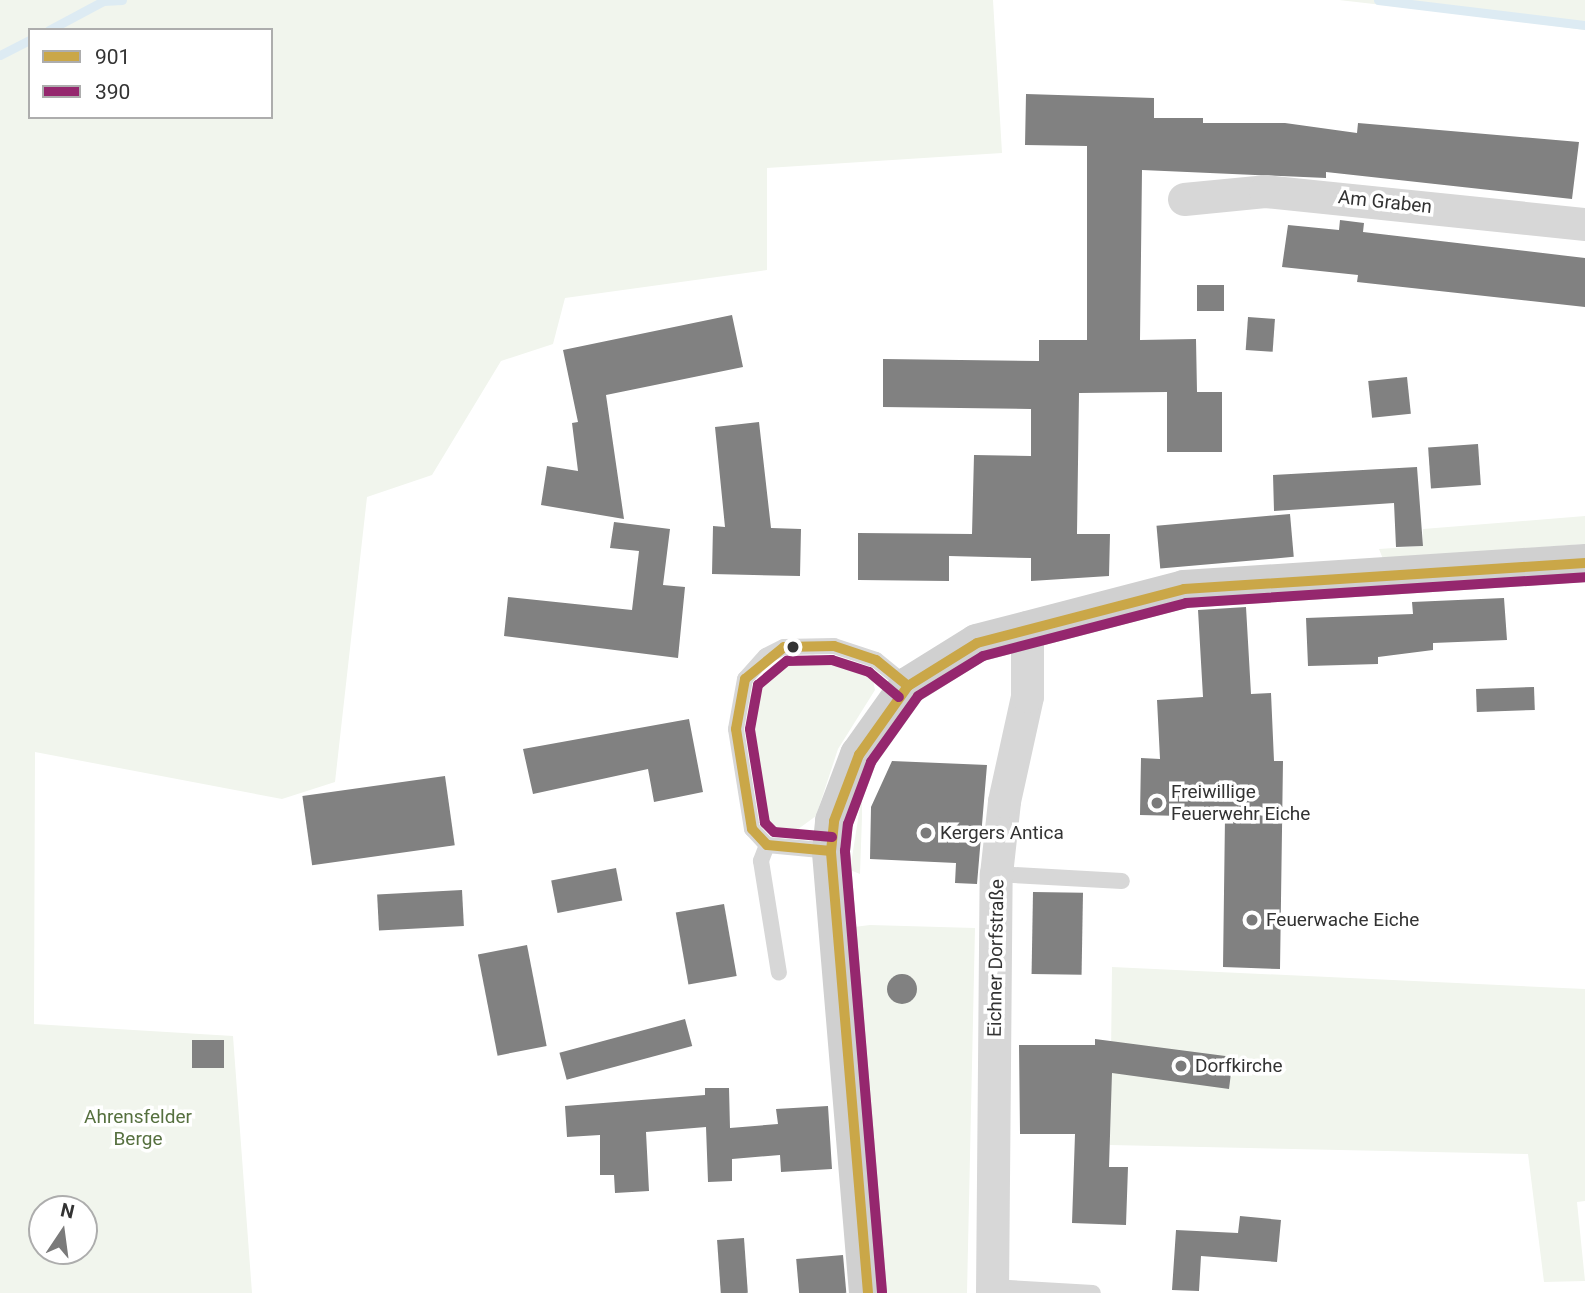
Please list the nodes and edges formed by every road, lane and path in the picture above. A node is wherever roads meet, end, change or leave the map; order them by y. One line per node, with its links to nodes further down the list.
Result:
1 (1184, 199): 2 (street, Am Graben)
2 (1585, 223)
3 (1585, 563): 4 (main road)
4 (1027, 627): 5 (main road); 8 (street, Eichner Dorfstraße)
5 (908, 686): 6 (lane); 7 (main road)
6 (767, 845): 7 (lane); 10 (lane)
7 (831, 851): 12 (main road)
8 (996, 874): 9 (lane); 11 (street, Eichner Dorfstraße)
9 (1122, 881)
10 (779, 973)
11 (992, 1290): 13 (lane)
12 (868, 1293)
13 (1093, 1293)

